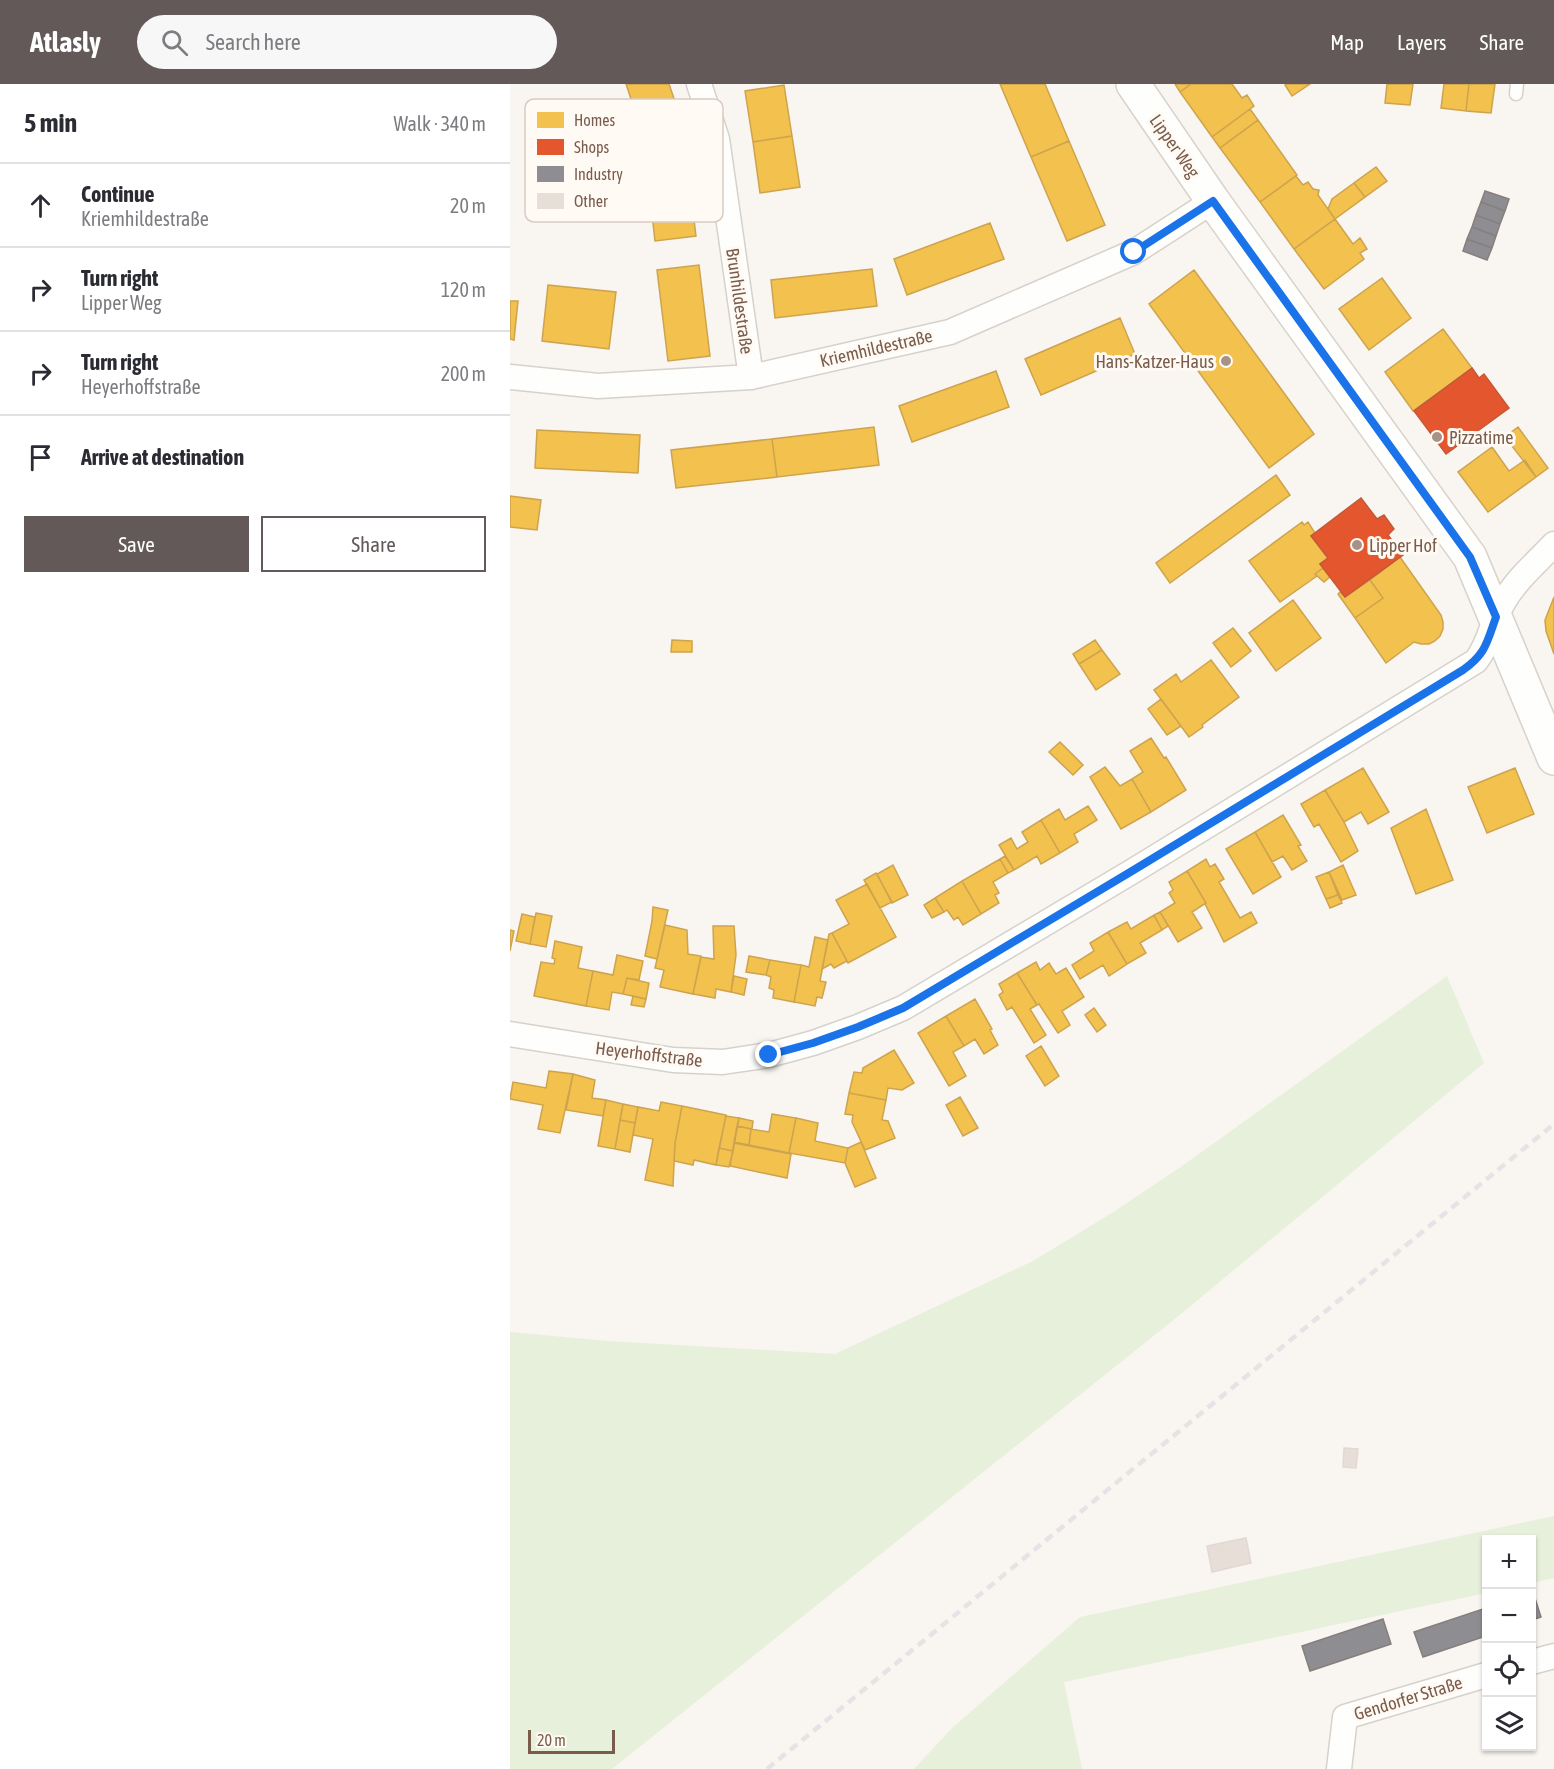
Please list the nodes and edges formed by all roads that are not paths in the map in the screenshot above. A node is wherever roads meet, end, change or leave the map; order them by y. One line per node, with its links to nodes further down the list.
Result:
1 (699, 84): 3 (street, Brunhildestraße)
2 (1132, 84): 5 (street, Lipper Weg)
3 (704, 99)
4 (723, 181): 7 (street, Brunhildestraße)
5 (1213, 201): 7 (street, Kriemhildestraße); 9 (street, Lipper Weg)
6 (510, 377): 7 (street, Kriemhildestraße)
7 (751, 377)
8 (1554, 544): 9 (street, Heyerhoffstraße)
9 (1496, 617): 10 (street, Lipper Weg); 11 (street, Heyerhoffstraße)
10 (1554, 758)
11 (510, 1034)
12 (1554, 1656): 13 (street)
13 (1536, 1661)
14 (1482, 1676): 15 (street, Gendorfer Straße)
15 (1338, 1769)

